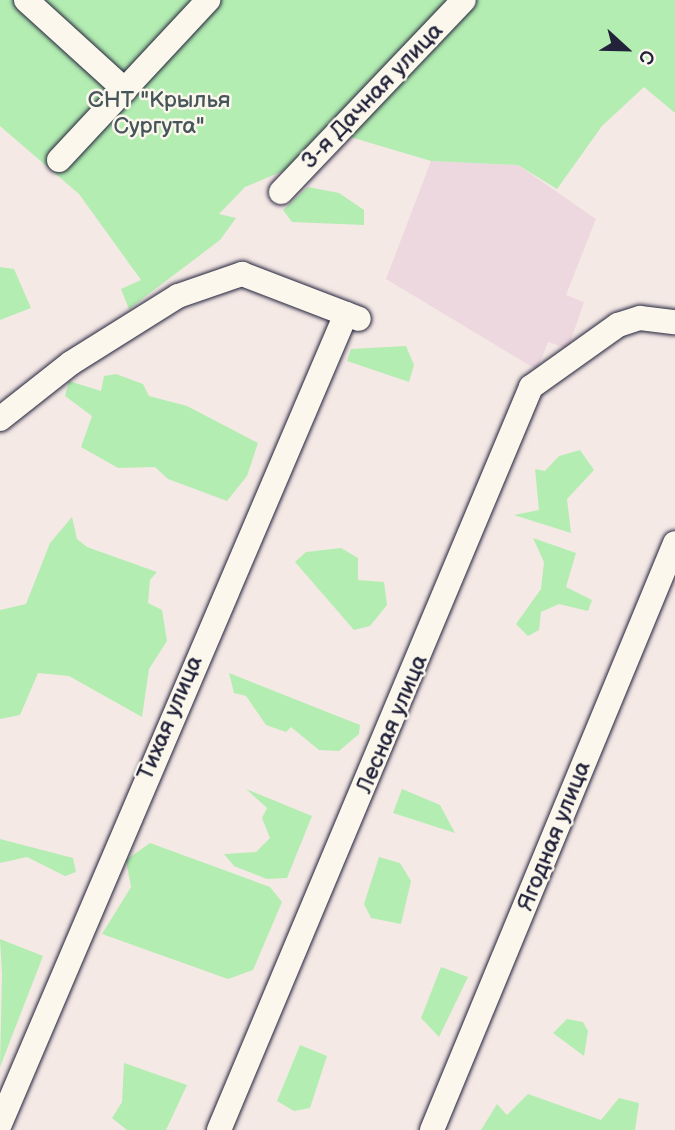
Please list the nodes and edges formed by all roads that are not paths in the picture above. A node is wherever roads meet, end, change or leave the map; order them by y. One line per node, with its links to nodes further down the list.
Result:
1 (26, 0): 4 (street)
2 (208, 0): 4 (street)
3 (464, 0): 6 (street, 3-я Дачная улица)
4 (125, 90): 5 (street)
5 (59, 160)
6 (281, 192)
7 (675, 322): 11 (street, Лесная улица)
8 (0, 419): 10 (street, Тихая улица)
9 (675, 543): 12 (street, Ягодная улица)
10 (0, 1124)
11 (219, 1130)
12 (432, 1130)

